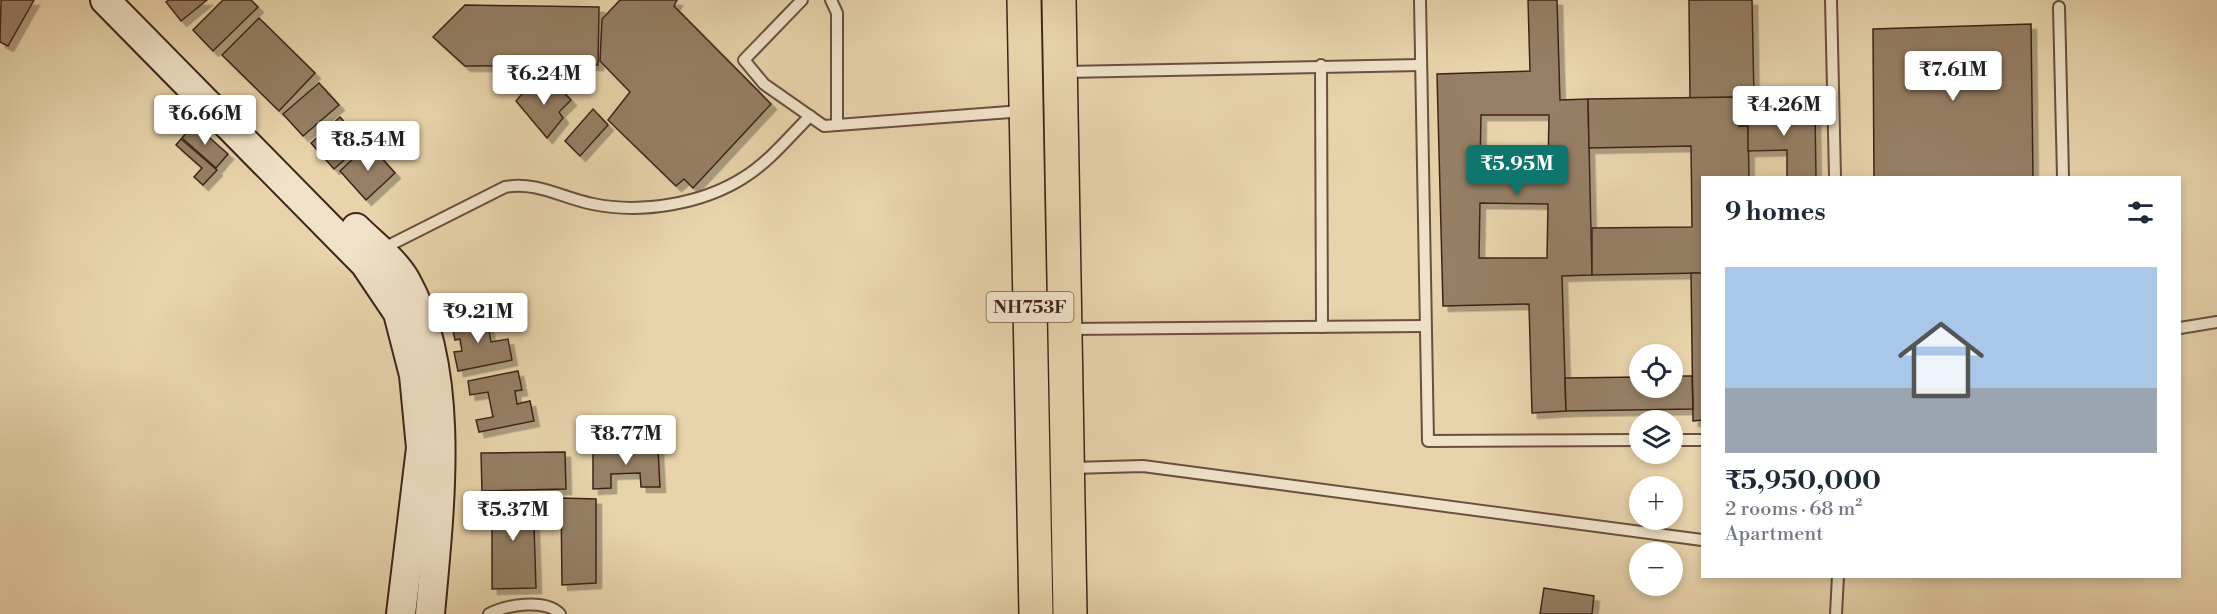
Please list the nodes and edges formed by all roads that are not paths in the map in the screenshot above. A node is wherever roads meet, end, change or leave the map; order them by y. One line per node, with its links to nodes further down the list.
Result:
1 (105, 0): 13 (street)
2 (131, 0): 13 (street)
3 (802, 0): 15 (lane)
4 (831, 0): 16 (lane)
5 (1024, 0): 14 (highway, NH753F)
6 (1059, 0): 12 (highway, NH753F)
7 (1420, 0): 10 (lane)
8 (1831, 0): 17 (lane)
9 (2059, 7): 18 (lane)
10 (1420, 64): 11 (lane); 21 (lane)
11 (1321, 65): 12 (lane); 22 (lane)
12 (1059, 72): 24 (highway, NH753F)
13 (200, 82): 19 (street); 28 (street)
14 (1026, 110): 16 (lane); 36 (highway, NH753F)
15 (810, 116): 16 (lane); 19 (lane)
16 (837, 126)
17 (1835, 176)
18 (2063, 176)
19 (378, 251): 28 (street)
20 (2217, 322): 23 (lane)
21 (1425, 326): 22 (lane); 25 (lane)
22 (1322, 327): 24 (lane)
23 (2181, 328)
24 (1065, 329): 29 (highway, NH753F)
25 (1629, 440)
26 (1683, 440): 27 (lane)
27 (1701, 440)
28 (431, 447): 32 (street); 33 (street)
29 (1068, 468): 30 (lane); 37 (highway, NH753F)
30 (1701, 540)
31 (1838, 578): 38 (lane)
32 (401, 614)
33 (430, 614)
34 (489, 614): 35 (lane)
35 (560, 614)
36 (1036, 614)
37 (1070, 614)
38 (1836, 614)

